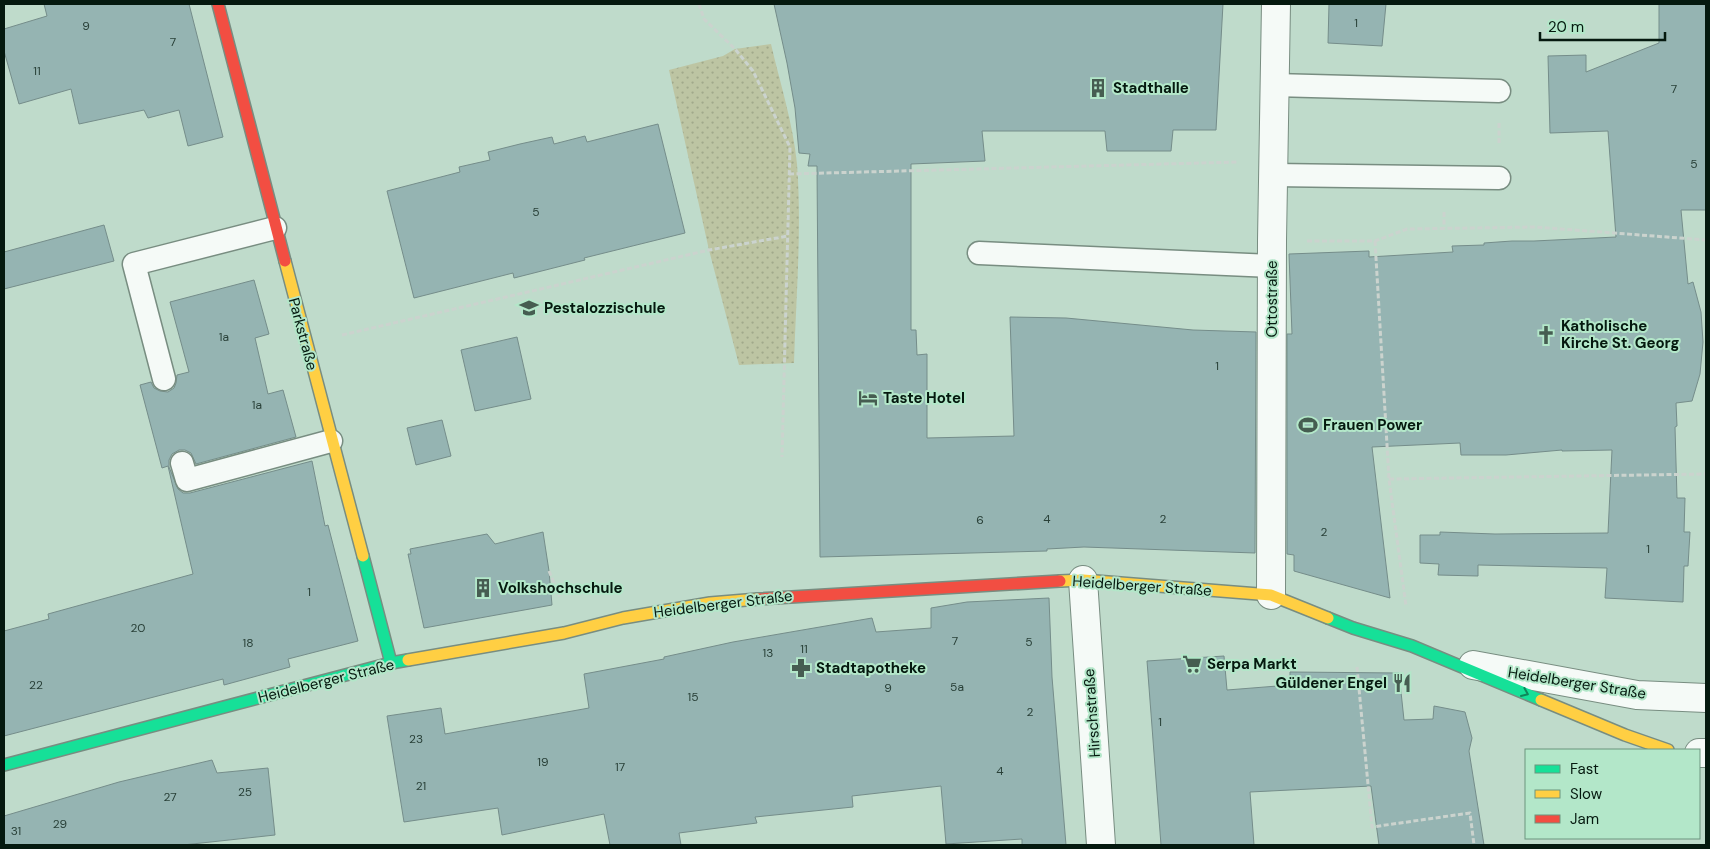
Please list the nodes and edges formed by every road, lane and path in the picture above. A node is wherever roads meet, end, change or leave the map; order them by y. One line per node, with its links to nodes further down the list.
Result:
1 (218, 4): 9 (street, Parkstraße)
2 (699, 4): 7 (path)
3 (1276, 4): 4 (street, Ottostraße)
4 (1274, 85): 5 (lane); 6 (street, Ottostraße)
5 (1499, 91): 8 (path)
6 (1273, 168): 7 (path); 8 (lane); 14 (street, Ottostraße)
7 (789, 174): 10 (path)
8 (1499, 178)
9 (275, 228): 15 (street, Parkstraße); 16 (lane)
10 (788, 236): 15 (path); 18 (path)
11 (1706, 240): 12 (path)
12 (1375, 241): 14 (path); 21 (path)
13 (979, 253): 14 (lane)
14 (1272, 253): 23 (street, Ottostraße)
15 (305, 344): 17 (street, Parkstraße)
16 (164, 379)
17 (331, 441): 19 (lane); 27 (street, Parkstraße)
18 (782, 457)
19 (182, 463)
20 (1706, 474): 21 (path)
21 (1389, 480): 25 (path)
22 (1083, 580): 23 (street, Heidelberger Straße); 27 (street, Heidelberger Straße); 31 (street, Hirschstraße)
23 (1271, 595): 24 (street, Heidelberger Straße)
24 (1353, 628): 25 (street, Heidelberger Straße); 32 (path)
25 (1412, 646): 26 (street, Heidelberger Straße)
26 (1448, 661): 28 (street, Heidelberger Straße); 29 (street, Heidelberger Straße, one-way to 29)
27 (390, 663): 30 (street, Heidelberger Straße)
28 (1706, 698)
29 (1665, 749)
30 (4, 765)
31 (1101, 845)
32 (1474, 845)

